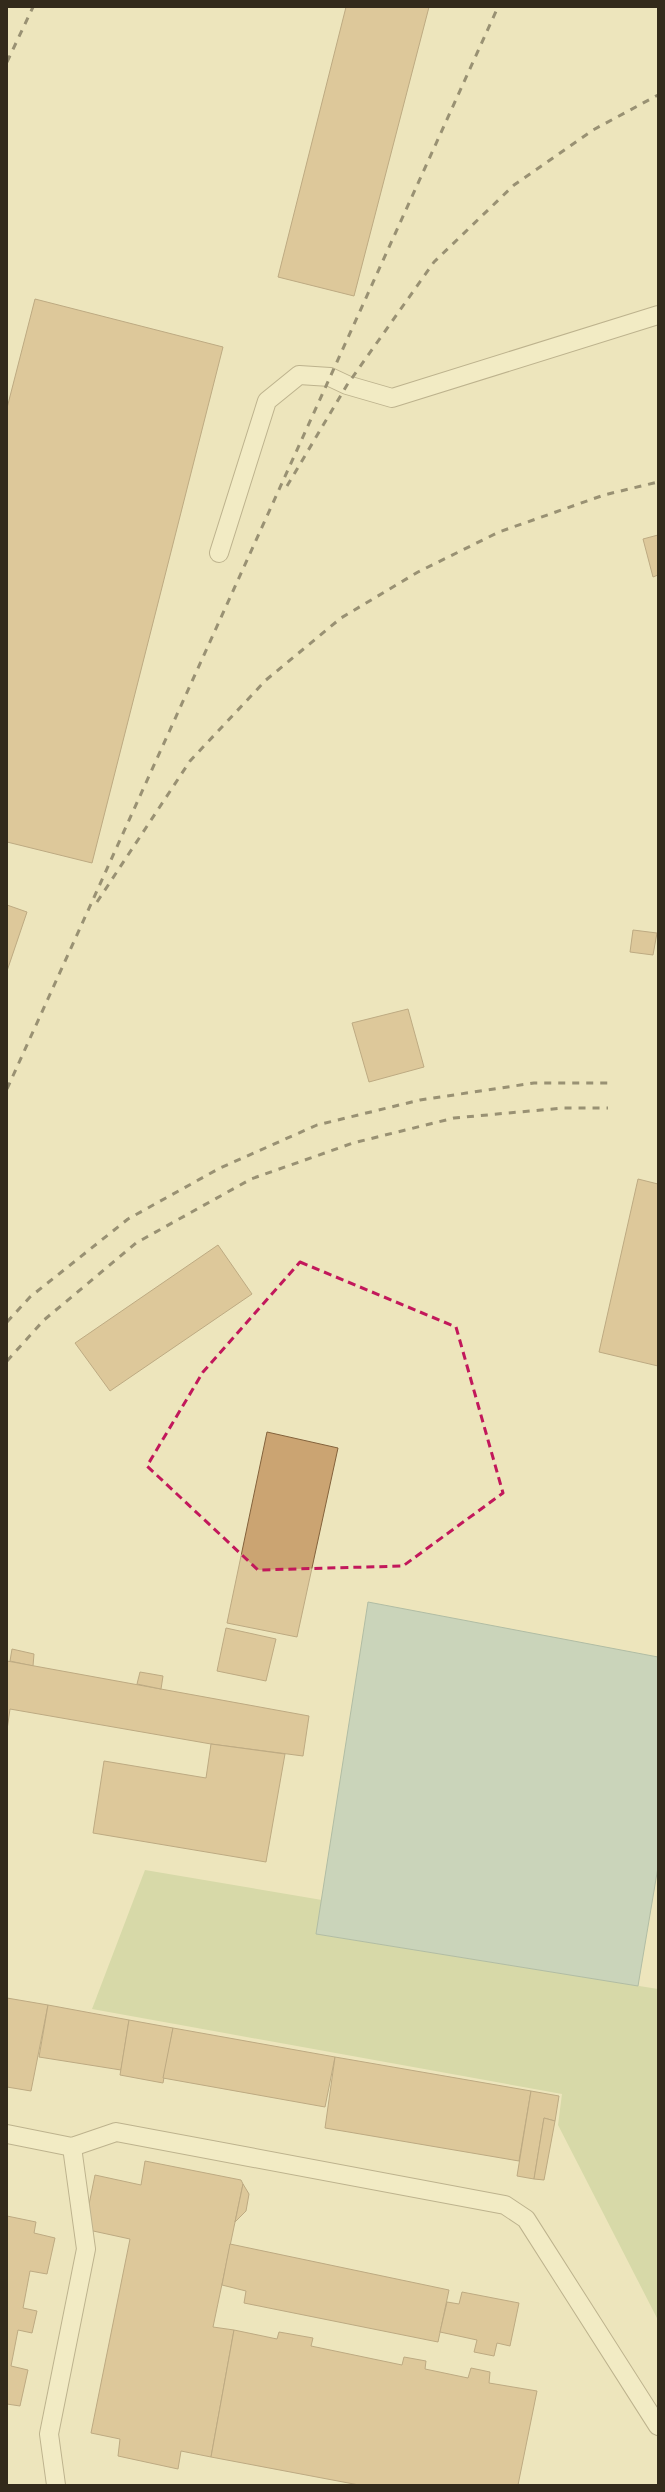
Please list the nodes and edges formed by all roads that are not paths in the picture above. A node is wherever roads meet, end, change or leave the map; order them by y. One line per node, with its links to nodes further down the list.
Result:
1 (658, 315): 2 (lane)
2 (219, 553)
3 (7, 2134): 4 (lane)
4 (72, 2147): 5 (lane); 6 (lane)
5 (658, 2426)
6 (56, 2485)

